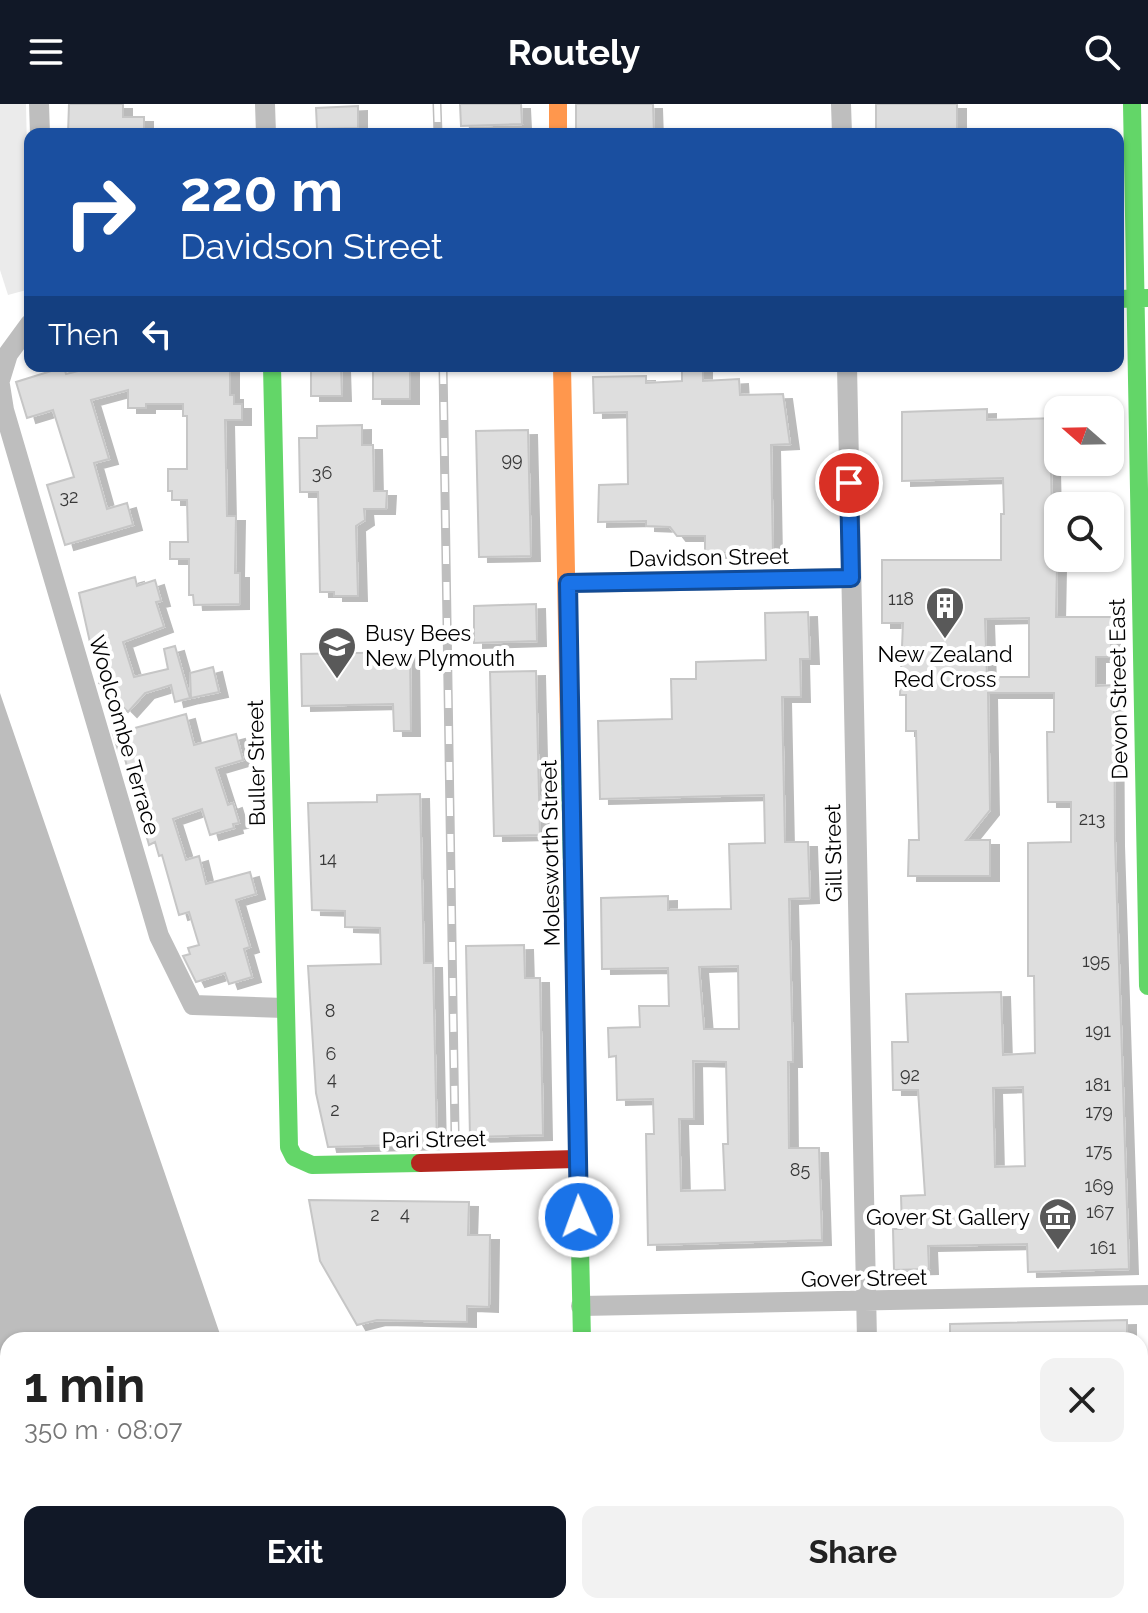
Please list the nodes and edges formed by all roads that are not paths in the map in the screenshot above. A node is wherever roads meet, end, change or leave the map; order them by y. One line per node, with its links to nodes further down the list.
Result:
1 (39, 104): 6 (street)
2 (265, 104): 7 (street)
3 (558, 104): 8 (main road)
4 (841, 104): 9 (street)
5 (1132, 104): 10 (main road, Devon Street East)
6 (40, 128)
7 (266, 128)
8 (558, 128)
9 (842, 128)
10 (1143, 298): 18 (main road, Devon Street East)
11 (24, 332): 15 (street, Woolcombe Terrace)
12 (272, 372): 19 (main road, Buller Street)
13 (562, 372): 17 (main road, Molesworth Street)
14 (847, 372): 16 (street, Gill Street)
15 (0, 382): 19 (street, Woolcombe Terrace)
16 (851, 578): 17 (street, Davidson Street); 23 (street, Gill Street)
17 (568, 583): 21 (main road, Molesworth Street)
18 (1148, 986)
19 (284, 1008): 20 (main road, Buller Street)
20 (294, 1157): 21 (main road, Pari Street)
21 (577, 1159): 24 (main road, Molesworth Street)
22 (1148, 1295): 23 (street, Gover Street)
23 (866, 1302): 24 (street, Gover Street); 26 (street, Gill Street)
24 (581, 1306): 25 (main road, Molesworth Street)
25 (582, 1332)
26 (867, 1332)

